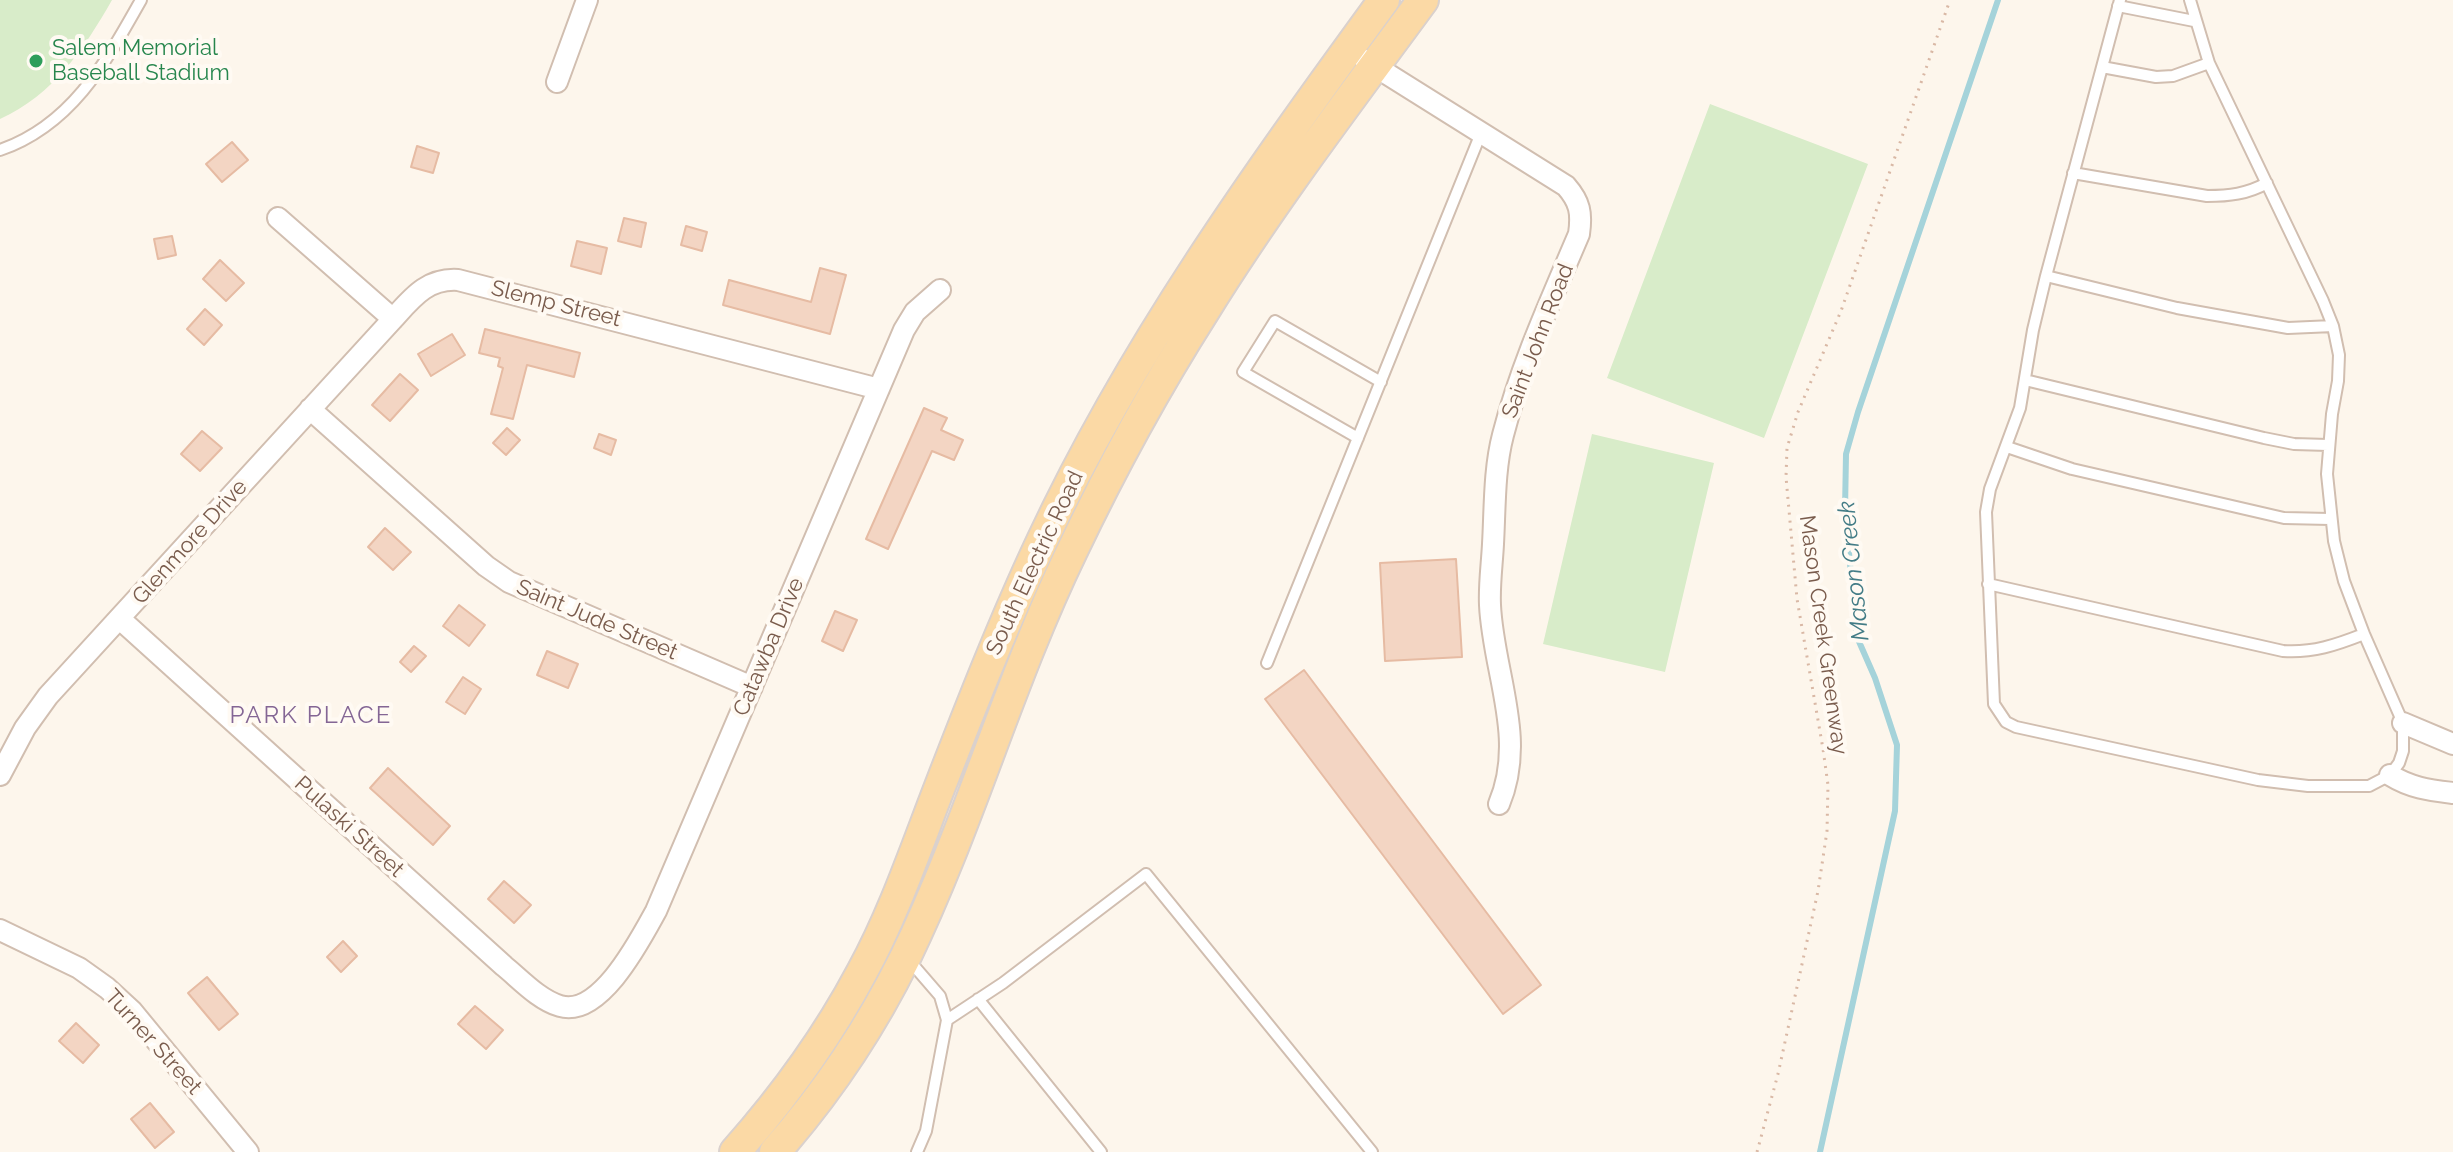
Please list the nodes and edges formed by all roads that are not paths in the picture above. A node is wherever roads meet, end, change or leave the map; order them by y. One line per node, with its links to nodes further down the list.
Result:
1 (141, 0): 14 (lane)
2 (587, 0): 12 (street)
3 (1384, 0): 8 (main road, South Electric Road)
4 (1423, 0): 10 (main road, South Electric Road)
5 (2190, 0): 7 (lane)
6 (2119, 3): 7 (lane); 11 (lane)
7 (2194, 21): 9 (lane)
8 (1349, 48): 10 (street, Saint John Road); 42 (main road, South Electric Road)
9 (2209, 63): 11 (lane); 16 (lane)
10 (1374, 67): 13 (street, Saint John Road); 42 (main road, South Electric Road)
11 (2102, 67): 15 (lane)
12 (557, 82)
13 (1481, 133): 23 (lane); 40 (street, Saint John Road)
14 (0, 150)
15 (2073, 173): 16 (lane); 18 (lane)
16 (2267, 183): 21 (lane)
17 (278, 218): 20 (street)
18 (2046, 276): 21 (lane); 22 (lane)
19 (940, 290): 24 (street, Catawba Drive)
20 (393, 319): 24 (street, Slemp Street); 25 (street, Glenmore Drive)
21 (2333, 326): 27 (lane)
22 (2025, 380): 27 (lane); 28 (lane)
23 (1381, 382): 26 (lane); 26 (lane)
24 (879, 389): 34 (street, Catawba Drive)
25 (310, 409): 31 (street, Glenmore Drive); 34 (street, Saint Jude Street)
26 (1358, 438): 33 (lane)
27 (2328, 445): 29 (lane)
28 (2007, 447): 29 (lane); 30 (lane)
29 (2330, 519): 32 (lane)
30 (1988, 584): 32 (lane); 38 (lane)
31 (120, 619): 37 (street, Glenmore Drive); 44 (street, Pulaski Street)
32 (2364, 634): 35 (lane)
33 (1267, 663)
34 (752, 687): 44 (street, Catawba Drive)
35 (2403, 723): 36 (street); 38 (lane)
36 (2453, 744)
37 (0, 775)
38 (2390, 775): 39 (street)
39 (2453, 793)
40 (1499, 804)
41 (0, 930): 46 (street, Turner Street)
42 (892, 948): 45 (lane); 47 (main road, South Electric Road); 48 (main road, South Electric Road)
43 (978, 999): 45 (lane); 50 (lane); 51 (lane)
44 (591, 1002)
45 (947, 1020): 49 (lane)
46 (248, 1152)
47 (735, 1152)
48 (775, 1152)
49 (917, 1152)
50 (1101, 1152)
51 (1372, 1152)

